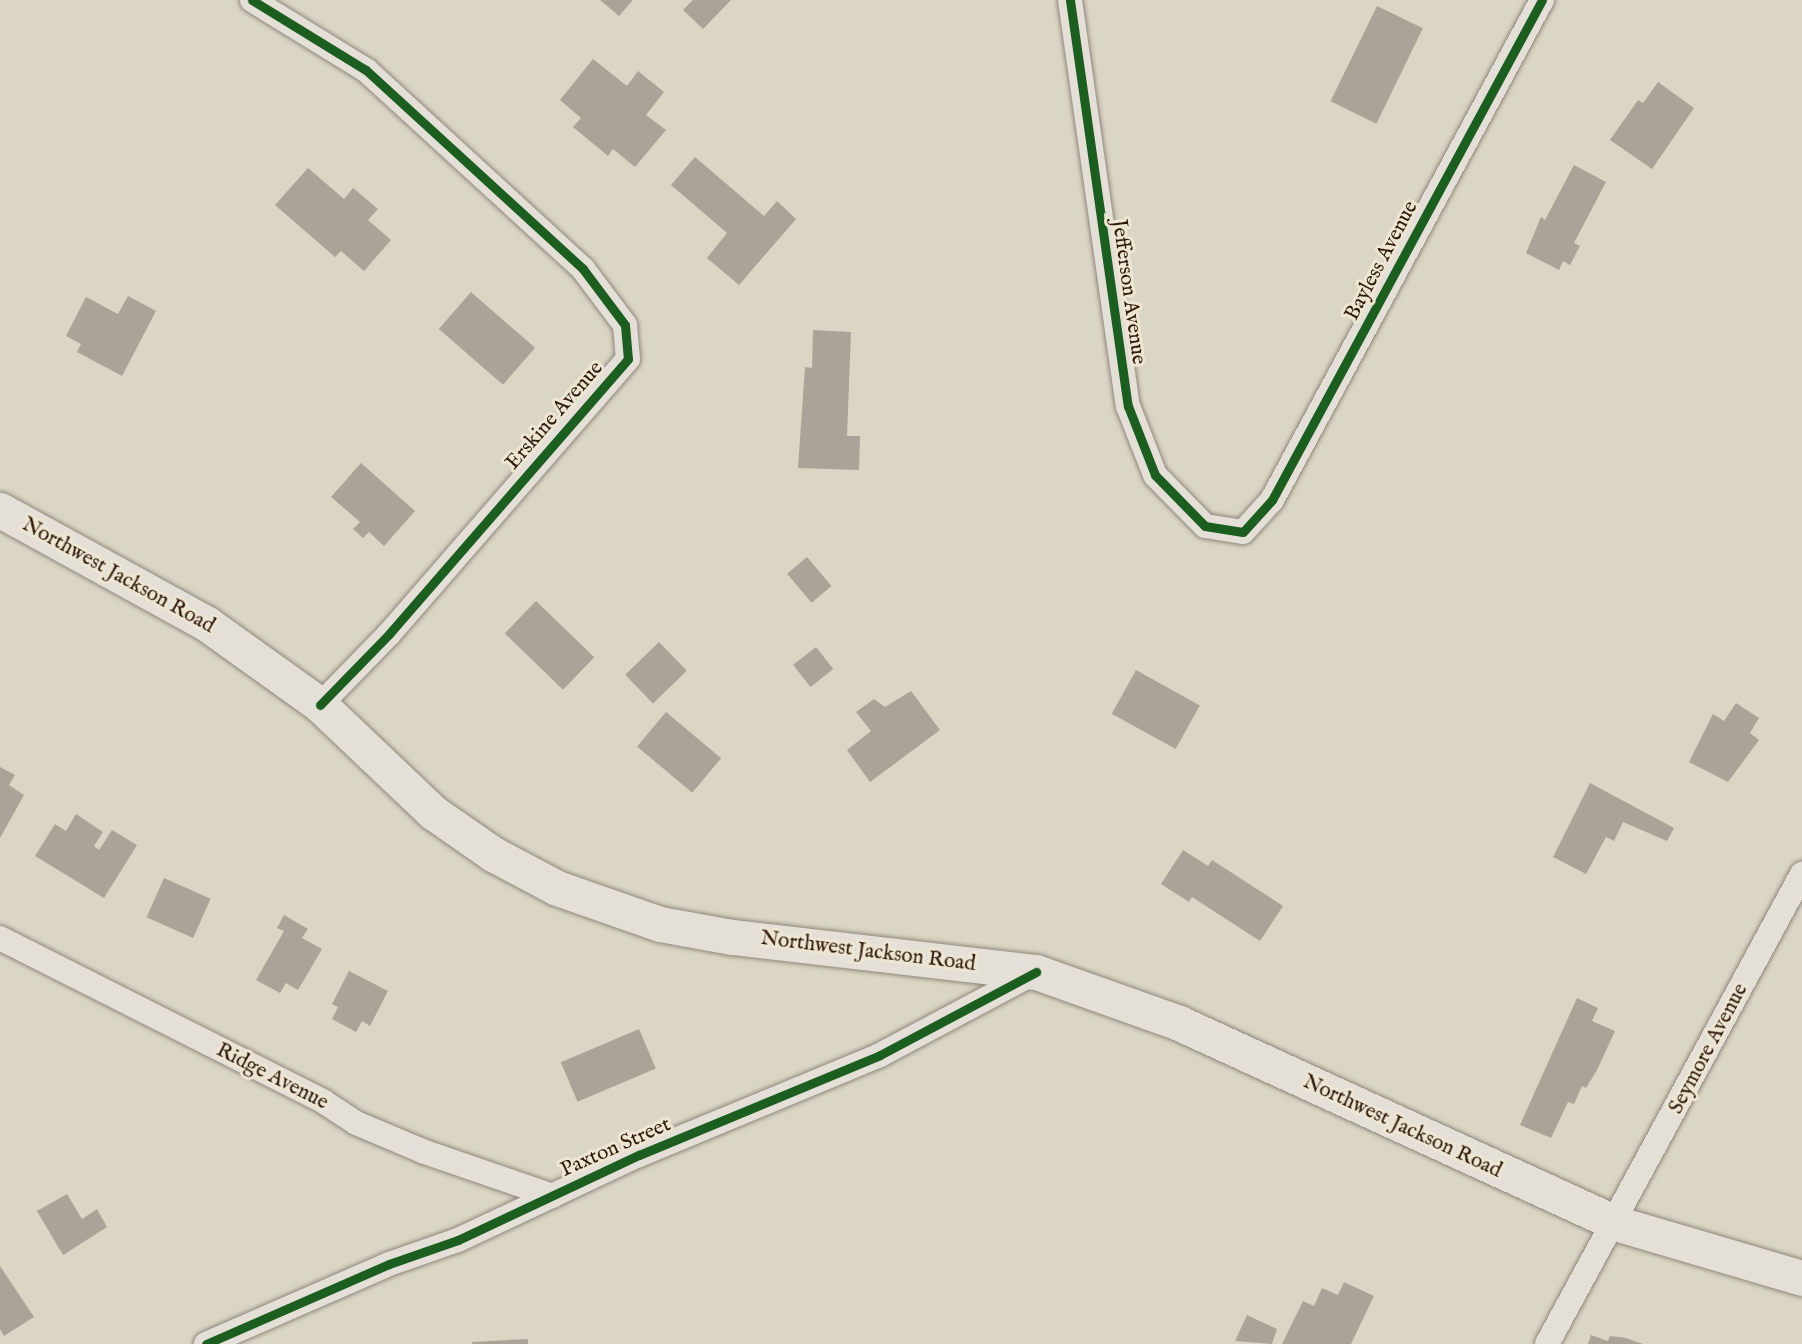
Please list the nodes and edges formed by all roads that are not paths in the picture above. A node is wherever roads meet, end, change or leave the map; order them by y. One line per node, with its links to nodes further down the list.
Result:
1 (252, 0): 6 (street, Erskine Avenue)
2 (1070, 0): 5 (street, Jefferson Avenue)
3 (1542, 0): 5 (street, Bayless Avenue)
4 (0, 510): 6 (main road, Northwest Jackson Road)
5 (1243, 532)
6 (320, 705): 9 (main road, Northwest Jackson Road)
7 (1802, 874): 11 (street, Seymore Avenue)
8 (0, 938): 10 (street, Ridge Avenue)
9 (1036, 972): 10 (street, Paxton Street); 11 (main road, Northwest Jackson Road)
10 (553, 1196): 13 (street, Paxton Street)
11 (1615, 1223): 12 (main road, Northwest Jackson Road); 14 (street, Seymore Avenue)
12 (1802, 1278)
13 (206, 1344)
14 (1547, 1344)

